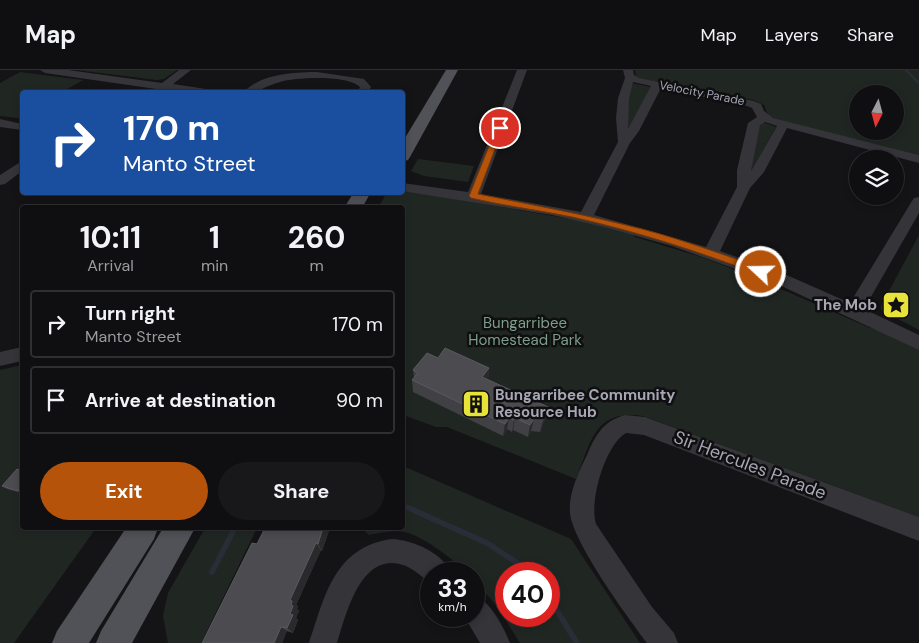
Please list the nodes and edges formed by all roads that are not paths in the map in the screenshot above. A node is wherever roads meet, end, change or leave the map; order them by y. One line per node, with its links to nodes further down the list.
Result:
1 (45, 70): 8 (street)
2 (186, 70): 8 (street)
3 (439, 70): 14 (main road)
4 (452, 70): 18 (main road)
5 (522, 70): 25 (street)
6 (630, 74): 7 (street, Velocity Parade); 17 (street)
7 (657, 84): 12 (street, Velocity Parade); 17 (street)
8 (163, 87): 9 (street)
9 (189, 90)
10 (253, 90): 11 (street)
11 (364, 90)
12 (765, 118): 15 (street, Velocity Parade); 24 (street)
13 (0, 124): 16 (street)
14 (405, 124)
15 (784, 124): 19 (street, Velocity Parade); 24 (street)
16 (20, 127)
17 (624, 142): 27 (street)
18 (405, 152)
19 (919, 159)
20 (20, 166): 21 (street)
21 (0, 181)
22 (405, 181): 25 (street)
23 (405, 187): 25 (street)
24 (744, 187): 28 (street)
25 (474, 196): 27 (street)
26 (919, 200): 29 (street)
27 (585, 218): 28 (street)
28 (711, 253): 29 (street)
29 (854, 311): 30 (street)
30 (919, 343)
31 (20, 354): 32 (street)
32 (0, 359)
33 (919, 529): 42 (street, Sir Hercules Parade)
34 (142, 530): 38 (main road)
35 (179, 530): 39 (main road)
36 (423, 562): 40 (street)
37 (485, 626): 41 (street)
38 (69, 643)
39 (113, 643)
40 (323, 643)
41 (496, 643)
42 (664, 643)

